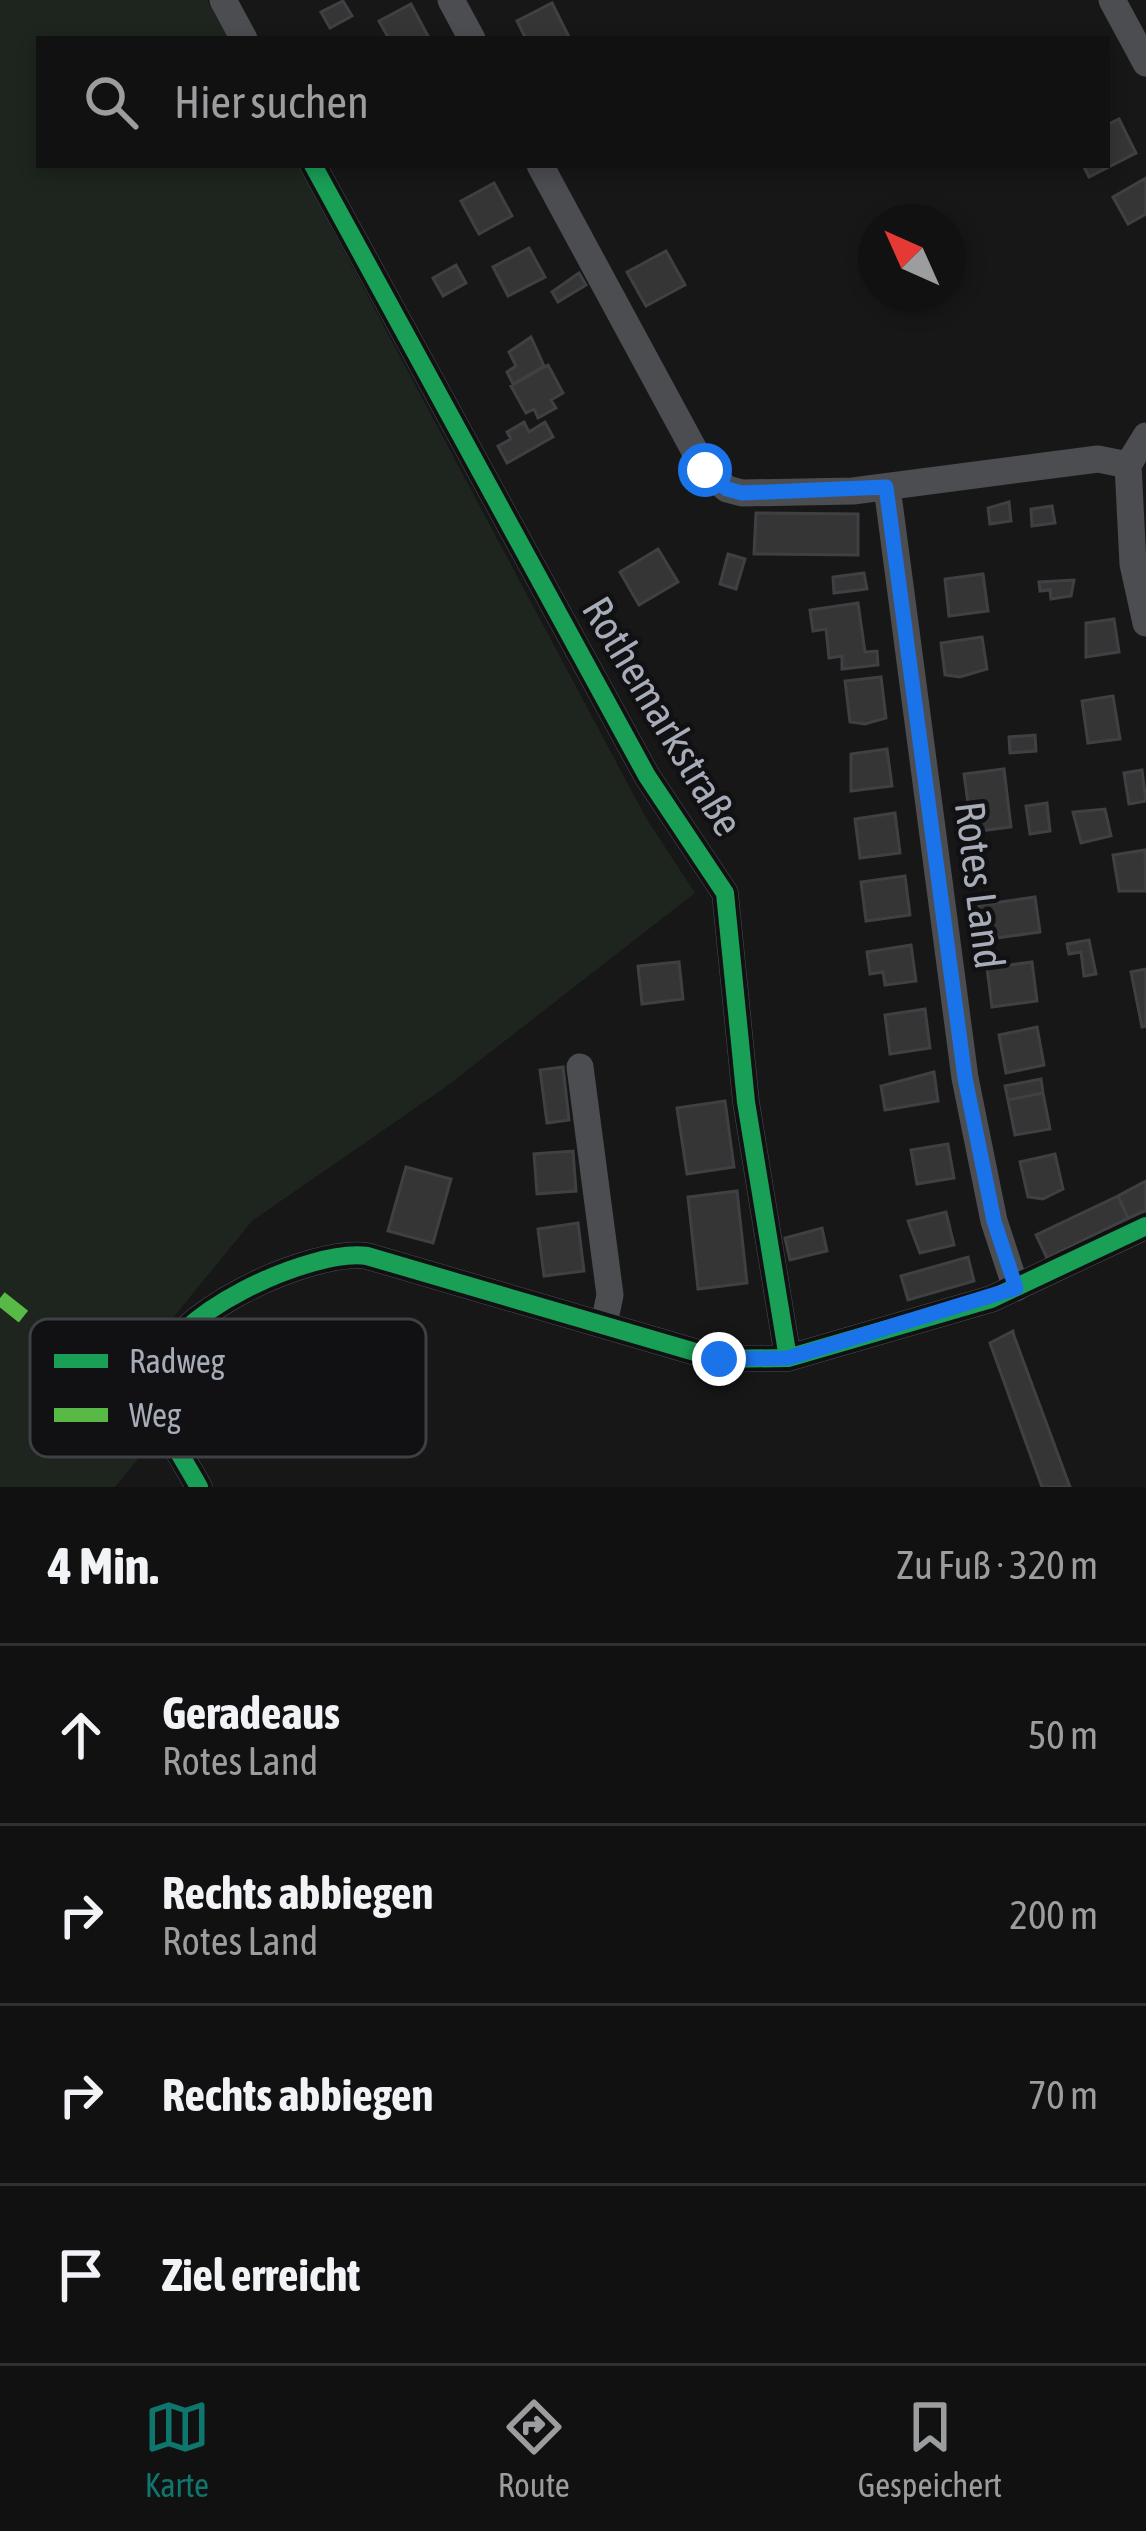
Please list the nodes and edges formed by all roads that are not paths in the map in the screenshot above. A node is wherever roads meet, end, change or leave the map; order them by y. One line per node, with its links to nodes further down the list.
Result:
1 (223, 0): 4 (street)
2 (451, 0): 5 (street)
3 (1112, 0): 6 (street)
4 (242, 36)
5 (470, 36)
6 (1146, 63)
7 (315, 168): 18 (street, Rothemarkstraße)
8 (542, 168): 11 (street)
9 (1146, 436): 10 (street)
10 (1128, 465): 11 (street); 12 (street)
11 (886, 487): 15 (street, Rotes Land)
12 (1146, 622)
13 (580, 1067): 17 (street)
14 (1146, 1226): 15 (street)
15 (1016, 1288): 18 (street)
16 (200, 1319): 17 (street)
17 (604, 1324): 18 (street)
18 (788, 1358)
19 (183, 1457): 20 (street)
20 (199, 1487)

